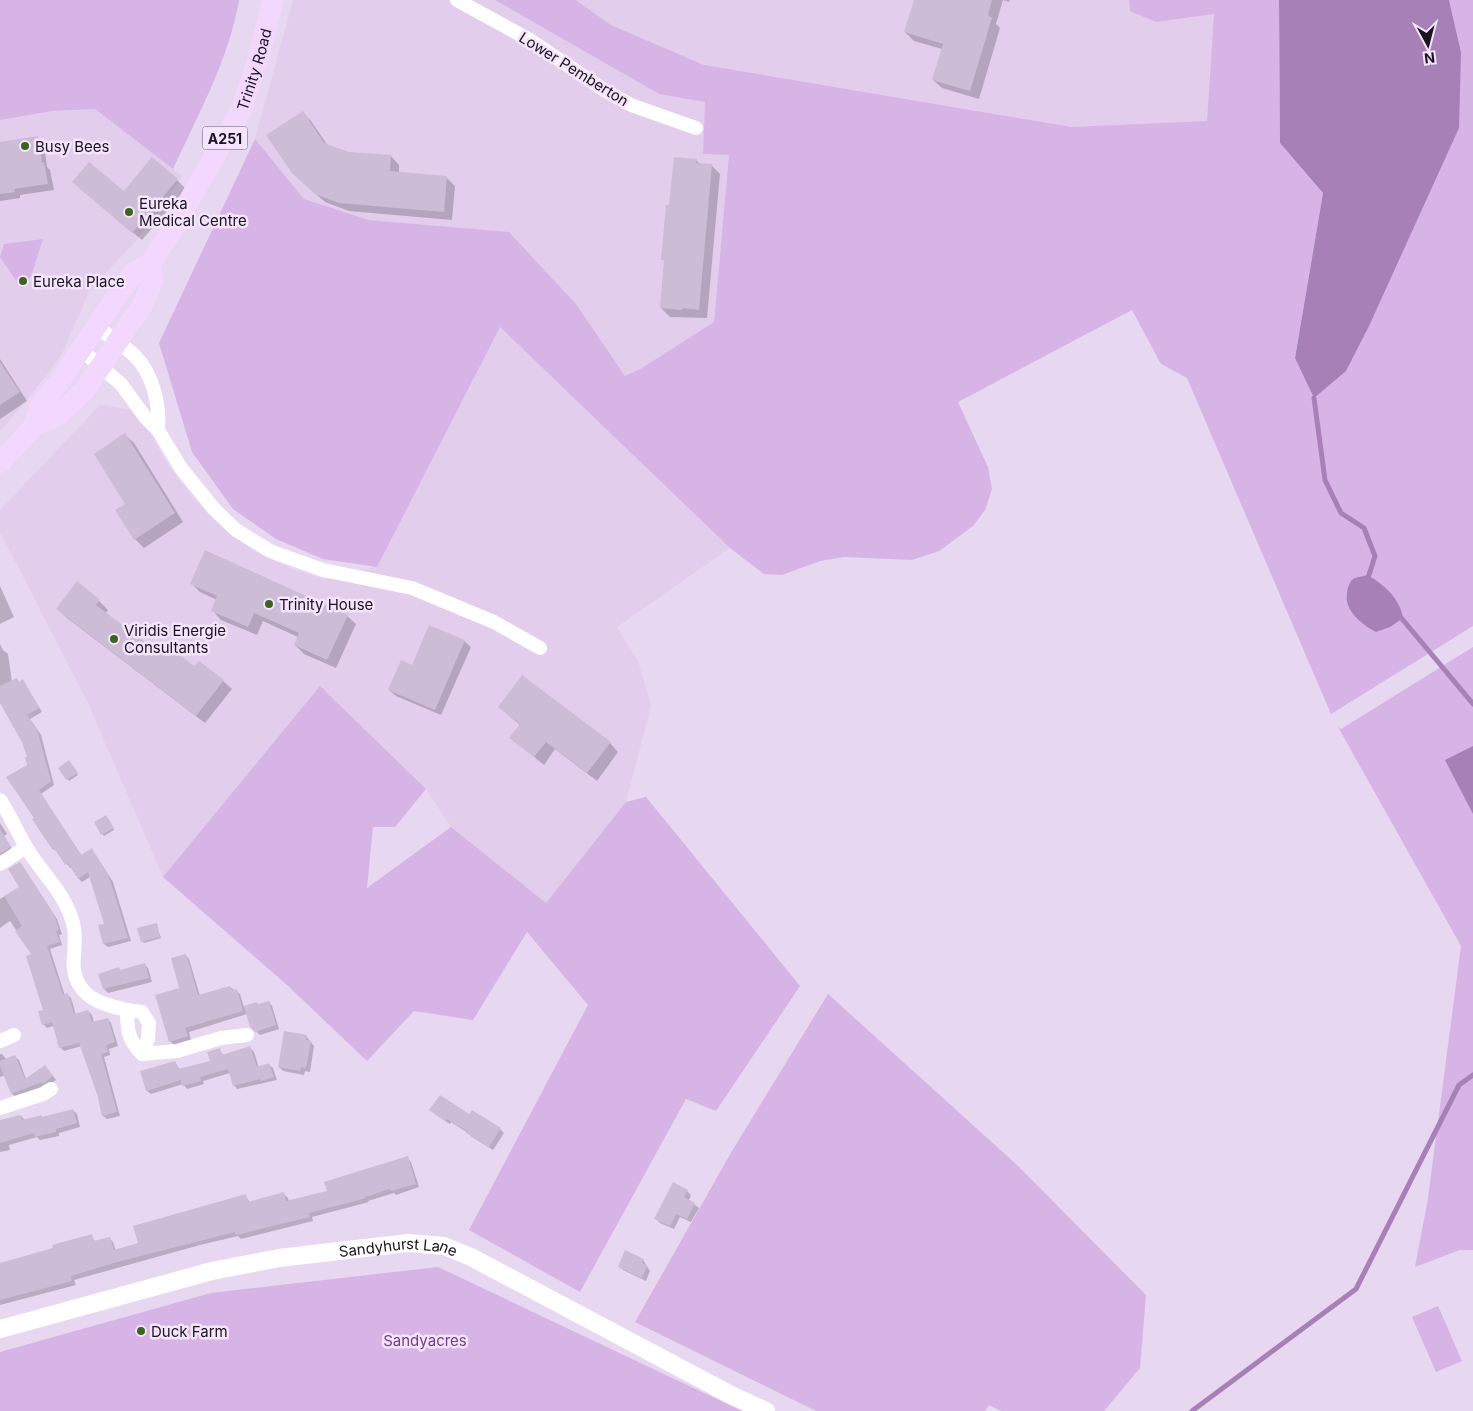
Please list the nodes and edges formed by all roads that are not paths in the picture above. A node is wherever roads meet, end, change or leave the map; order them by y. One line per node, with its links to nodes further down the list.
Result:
1 (273, 0): 4 (main road, Trinity Road / A251)
2 (457, 0): 3 (street, Lower Pemberton)
3 (696, 128)
4 (150, 264): 5 (main road, Trinity Road / A251); 6 (main road, Trinity Road / A251)
5 (95, 326): 6 (street); 7 (main road, Trinity Road / A251)
6 (117, 342): 8 (main road, Trinity Road / A251); 10 (street)
7 (81, 350): 8 (street); 9 (main road, Trinity Road / A251)
8 (101, 366): 9 (main road, Trinity Road / A251); 10 (street)
9 (34, 426): 11 (main road, Trinity Road / A251)
10 (158, 430): 12 (street)
11 (0, 463)
12 (540, 648)
13 (0, 800): 14 (street)
14 (26, 847): 15 (street); 16 (street)
15 (0, 864)
16 (127, 1010): 20 (street); 20 (street)
17 (14, 1035): 19 (street)
18 (246, 1036): 20 (street)
19 (0, 1041)
20 (142, 1054)
21 (51, 1089): 22 (street)
22 (0, 1108)
23 (0, 1329): 24 (street, Sandyhurst Lane)
24 (766, 1411)

